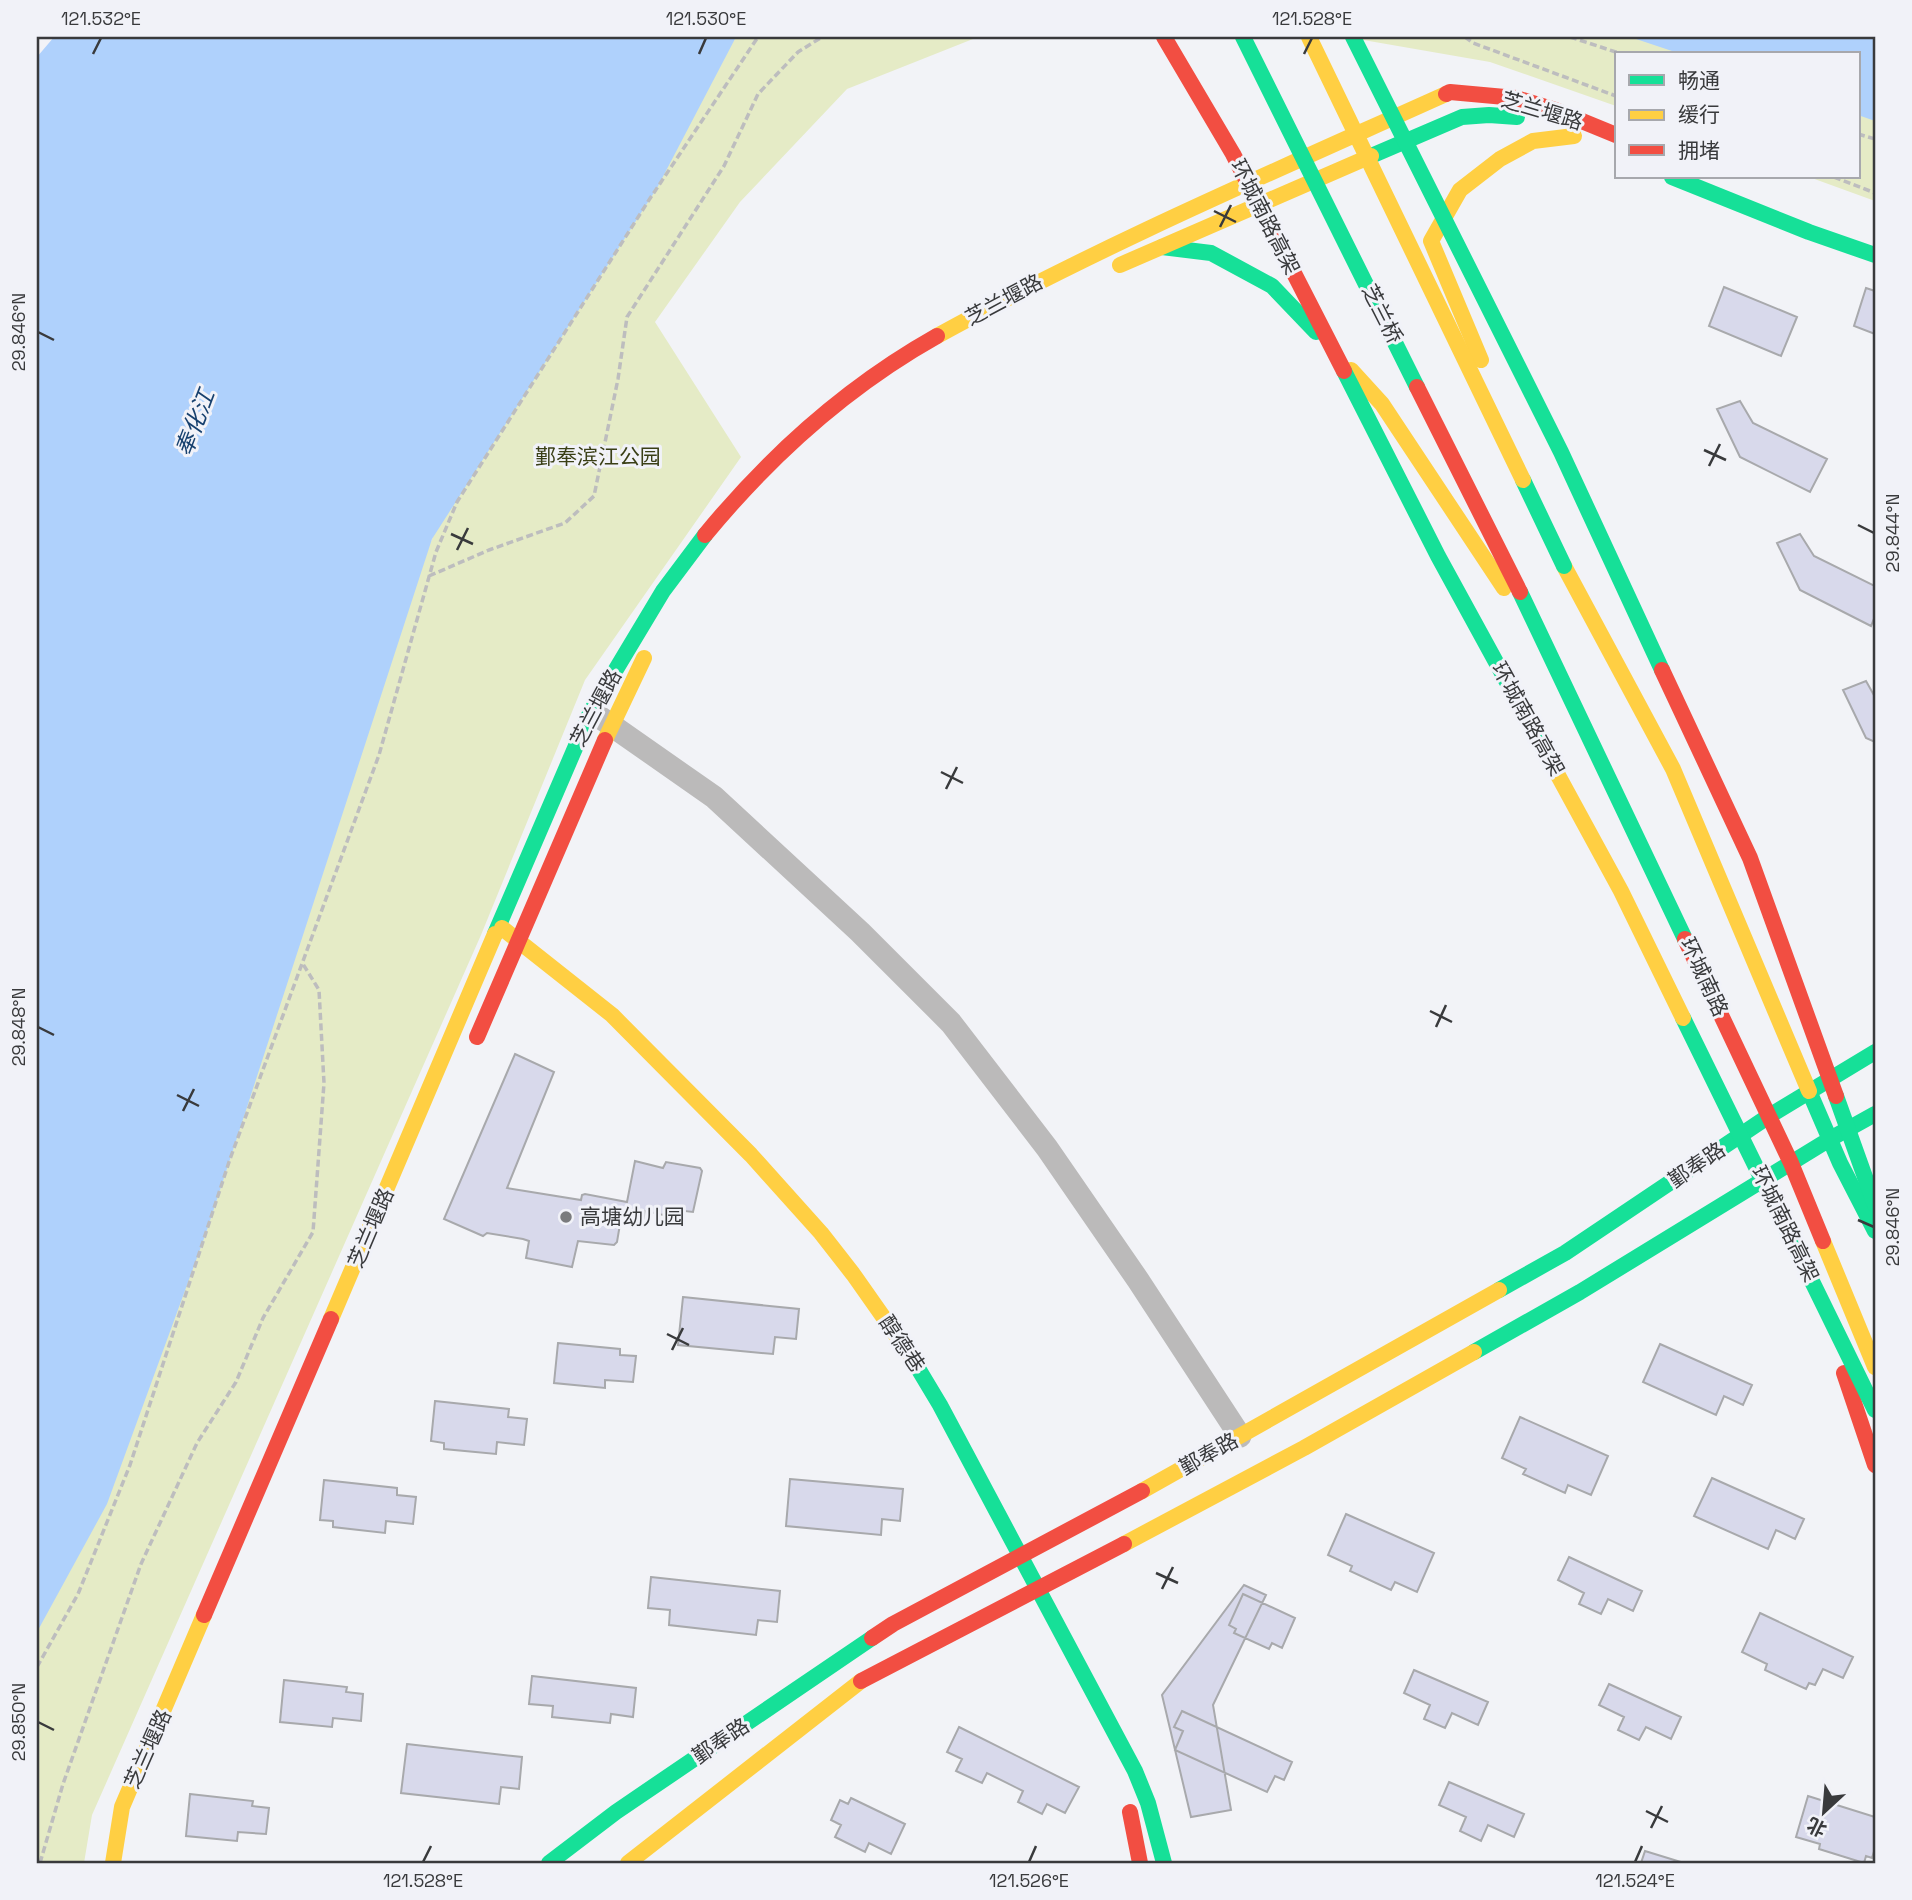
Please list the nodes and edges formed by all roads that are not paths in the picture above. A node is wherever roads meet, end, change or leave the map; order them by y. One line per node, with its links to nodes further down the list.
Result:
1 (1164, 37): 31 (main road, 环城南路高架, bridge)
2 (1243, 37): 13 (main road, 芝兰桥, bridge)
3 (1309, 37): 12 (main road, bridge)
4 (1353, 37): 29 (main road, bridge)
5 (1615, 135): 16 (main road, 芝兰堰路)
6 (1574, 136): 7 (main road, 芝兰堰路); 9 (main road, 芝兰堰路); 12 (main road)
7 (1593, 144)
8 (1674, 178): 10 (main road)
9 (1160, 247): 11 (main road, 芝兰堰路); 15 (main road)
10 (1875, 255)
11 (1101, 274)
12 (1564, 565): 24 (main road)
13 (1520, 592): 15 (main road, 环城南路)
14 (654, 642): 17 (main road, 芝兰堰路)
15 (1559, 671): 26 (main road, 环城南路)
16 (591, 711): 17 (street); 18 (main road, 芝兰堰路)
17 (612, 725): 19 (main road, 芝兰堰路); 34 (street)
18 (500, 926): 19 (main road, 醇德巷); 20 (main road, 芝兰堰路)
19 (518, 941): 21 (main road, 芝兰堰路); 36 (main road, 醇德巷)
20 (492, 944): 21 (main road); 40 (main road, 芝兰堰路)
21 (516, 962): 22 (main road, 芝兰堰路)
22 (472, 1047)
23 (1875, 1052): 24 (main road, 鄞奉路)
24 (1810, 1090): 26 (main road, 鄞奉路); 27 (main road)
25 (1875, 1114): 27 (main road, 鄞奉路)
26 (1769, 1116): 28 (main road, 环城南路); 34 (main road, 鄞奉路)
27 (1830, 1139): 28 (main road, 鄞奉路); 30 (main road)
28 (1791, 1163): 32 (main road, 环城南路); 38 (main road, 鄞奉路)
29 (1875, 1205)
30 (1875, 1231)
31 (1814, 1282): 33 (main road, 环城南路高架, bridge); 35 (main road, bridge)
32 (1875, 1367)
33 (1875, 1410)
34 (1240, 1436): 36 (main road, 鄞奉路)
35 (1875, 1465)
36 (1020, 1558): 37 (main road, 鄞奉路); 38 (main road, 醇德巷)
37 (1011, 1584): 38 (main road, 鄞奉路); 41 (main road, 鄞奉路); 42 (main road, 鄞奉路)
38 (1038, 1590): 44 (main road, 醇德巷)
39 (1124, 1795): 43 (main road)
40 (113, 1863)
41 (549, 1863)
42 (628, 1863)
43 (1140, 1863)
44 (1164, 1863)

